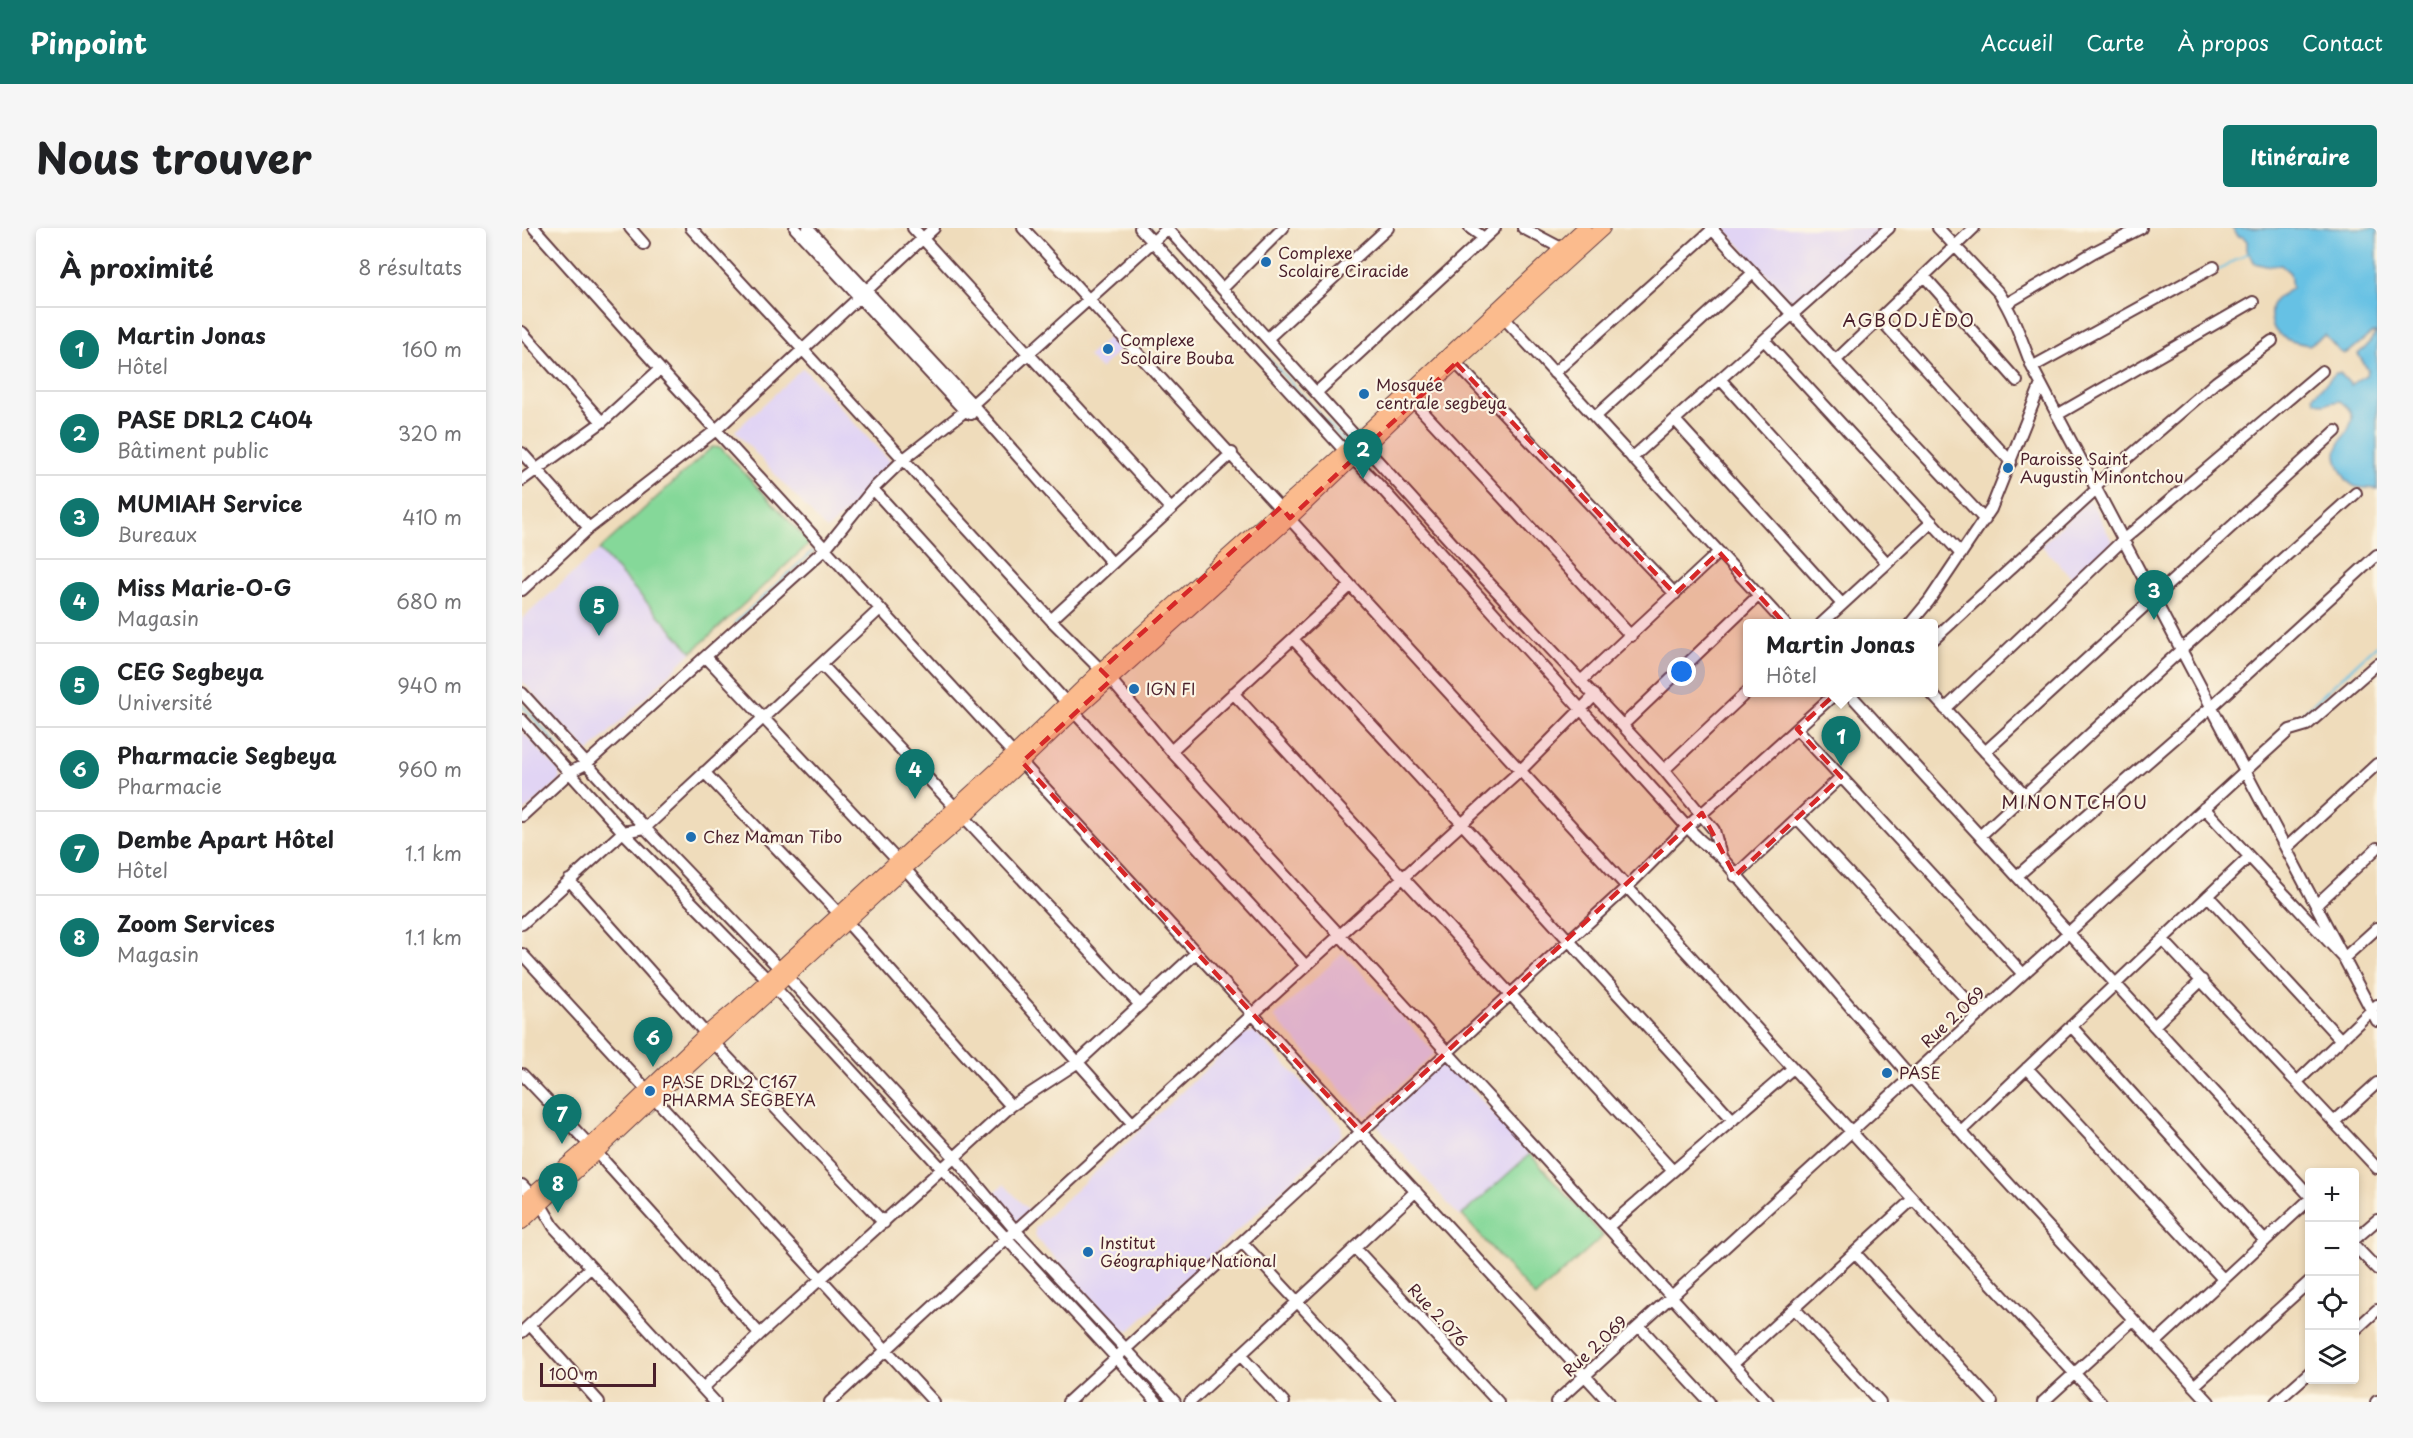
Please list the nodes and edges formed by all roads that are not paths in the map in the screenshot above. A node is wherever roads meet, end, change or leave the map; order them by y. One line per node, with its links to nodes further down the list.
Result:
1 (534, 228): 49 (street)
2 (630, 228): 26 (street)
3 (691, 228): 44 (street)
4 (795, 228): 33 (street)
5 (808, 228): 33 (street)
6 (913, 228): 24 (street)
7 (934, 228): 24 (street)
8 (1023, 228): 34 (street)
9 (1140, 228): 25 (street)
10 (1167, 228): 25 (street); 32 (street)
11 (1283, 228): 32 (street)
12 (1388, 228): 41 (street)
13 (1470, 228): 23 (street)
14 (1495, 228): 23 (street)
15 (1523, 228): 28 (street)
16 (1584, 228): 28 (main road)
17 (1604, 228): 38 (main road)
18 (1889, 228): 37 (street)
19 (1938, 228): 27 (street)
20 (1974, 228): 27 (street)
21 (2141, 228): 36 (street)
22 (1712, 229): 30 (street); 51 (street)
23 (1484, 238): 55 (street)
24 (923, 239): 33 (street); 45 (street)
25 (1152, 242): 34 (street); 67 (street)
26 (644, 244)
27 (1956, 245): 31 (street); 36 (street)
28 (1561, 248): 64 (main road)
29 (2214, 267): 48 (street)
30 (1753, 273): 37 (street); 59 (street)
31 (1924, 276): 39 (street); 53 (street)
32 (1222, 289): 41 (street)
33 (863, 295): 44 (street); 57 (street)
34 (1089, 298): 45 (street); 66 (street)
35 (2253, 302): 58 (street)
36 (2006, 304): 48 (street)
37 (1792, 315): 42 (street); 46 (street)
38 (1504, 318): 47 (main road); 51 (street)
39 (1880, 319): 46 (street); 70 (street)
40 (522, 332): 61 (street)
41 (1268, 338): 55 (street)
42 (1764, 340): 52 (street); 79 (street)
43 (2272, 341): 73 (street)
44 (803, 350): 62 (street); 69 (street)
45 (1029, 352): 57 (street); 76 (street)
46 (1835, 361): 78 (street)
47 (1456, 363): 56 (main road); 90 (street)
48 (2032, 367): 54 (street)
49 (660, 369): 61 (street); 62 (street)
50 (2322, 371): 81 (street)
51 (1554, 373): 59 (street)
52 (1720, 379): 60 (street); 87 (street)
53 (2017, 381)
54 (2041, 384): 58 (street); 70 (street)
55 (1317, 392): 64 (street)
56 (1413, 401): 64 (main road); 100 (street)
57 (968, 408): 69 (street); 86 (street)
58 (2057, 414): 73 (street)
59 (1595, 417): 68 (street)
60 (1675, 420): 68 (street); 93 (street)
61 (602, 422): 71 (street)
62 (716, 430): 80 (street); 82 (street)
63 (2336, 430): 92 (street)
64 (1362, 443): 67 (main road); 107 (street)
65 (522, 453): 71 (street)
66 (1232, 453): 76 (street); 77 (street)
67 (1349, 455): 77 (main road); 117 (street)
68 (1632, 458): 83 (street)
69 (904, 459): 74 (street); 98 (street)
70 (2011, 462): 78 (street)
71 (536, 468): 72 (street); 80 (street)
72 (522, 480)
73 (2096, 488): 81 (street); 99 (street)
74 (873, 489): 82 (street); 116 (street)
75 (2356, 493): 102 (street)
76 (1171, 509): 86 (street)
77 (1286, 513): 88 (street); 106 (main road)
78 (1985, 520): 84 (street)
79 (1932, 522): 84 (street); 87 (street)
80 (589, 528): 89 (street)
81 (2123, 540): 92 (street); 118 (street)
82 (825, 549): 94 (street); 103 (street)
83 (1719, 552): 90 (street); 91 (street)
84 (1961, 554): 97 (street)
85 (2377, 555): 115 (street)
86 (1112, 563): 98 (street)
87 (1887, 563): 93 (street)
88 (1350, 586): 101 (street); 129 (street)
89 (522, 590)
90 (1675, 594): 100 (street)
91 (1759, 595): 95 (street); 121 (street)
92 (2153, 596): 102 (street); 124 (street)
93 (1842, 604): 96 (street)
94 (880, 609): 104 (street); 125 (street)
95 (1781, 619)
96 (1826, 619)
97 (1914, 619)
98 (1051, 620): 106 (street)
99 (1938, 635)
100 (1631, 636): 107 (street)
101 (1293, 639): 109 (street); 140 (street)
102 (2181, 650): 115 (street); 134 (street)
103 (706, 657): 119 (street); 126 (street)
104 (821, 664): 119 (street); 136 (street)
105 (2377, 664): 130 (street, Rue 2.069)
106 (1106, 675): 116 (main road); 123 (street)
107 (1582, 680): 110 (street)
108 (522, 693): 126 (street)
109 (1233, 693): 123 (street); 152 (street)
110 (1594, 695): 117 (street); 121 (street)
111 (1743, 697): 128 (street)
112 (1833, 697): 122 (street)
113 (1852, 697): 144 (street)
114 (1934, 697): 118 (street)
115 (2211, 706): 130 (street); 151 (street)
116 (1070, 707): 125 (main road); 168 (street)
117 (1581, 707): 129 (street); 141 (street)
118 (1945, 709): 124 (street)
119 (762, 718): 132 (street); 149 (street)
120 (522, 720): 131 (street)
121 (1623, 725): 128 (street)
122 (1797, 729): 133 (street); 137 (street)
123 (1171, 751): 162 (street)
124 (1985, 752): 134 (street)
125 (1019, 758): 136 (main road); 165 (street)
126 (586, 764): 131 (street); 142 (street)
127 (2377, 764): 145 (street)
128 (1664, 770): 137 (street)
129 (1521, 771): 140 (street); 154 (street)
130 (2245, 771): 135 (street, Rue 2.069); 145 (street)
131 (570, 772): 138 (street); 143 (street)
132 (704, 772): 142 (street); 158 (street)
133 (1842, 777): 139 (street); 170 (street)
134 (2025, 795): 144 (street)
135 (2204, 808): 148 (street); 161 (street, Rue 2.069)
136 (959, 813): 149 (main road); 175 (street)
137 (1702, 813): 141 (street); 147 (street)
138 (522, 816)
139 (1797, 818): 150 (street); 178 (street)
140 (1463, 823): 152 (street); 163 (street)
141 (1687, 827): 147 (street); 154 (street)
142 (645, 828): 143 (street); 169 (street)
143 (623, 832): 153 (street); 172 (street)
144 (1980, 836): 151 (street)
145 (2286, 848): 156 (street)
146 (2377, 848): 156 (street)
147 (1721, 857): 150 (street)
148 (2249, 857): 155 (street); 157 (street)
149 (900, 865): 158 (main road); 185 (street)
150 (1735, 876): 189 (street)
151 (2017, 876): 161 (street)
152 (1403, 878): 162 (street); 174 (street)
153 (569, 880): 159 (street); 182 (street)
154 (1627, 886): 163 (street); 186 (street)
155 (2208, 896): 164 (street); 183 (street)
156 (2313, 900): 157 (street); 167 (street)
157 (2295, 906): 167 (street)
158 (843, 919): 169 (main road); 193 (street)
159 (522, 924)
160 (2377, 928): 167 (street)
161 (2068, 932): 170 (street, Rue 2.069); 173 (street)
162 (1340, 935): 168 (street); 184 (street)
163 (1570, 939): 174 (street); 194 (street)
164 (2162, 939): 171 (street); 173 (street)
165 (1197, 953): 175 (street); 177 (street)
166 (522, 954): 192 (street)
167 (2344, 958): 176 (street)
168 (1306, 966): 177 (street)
169 (784, 973): 172 (main road); 201 (street)
170 (2023, 974): 178 (street, Rue 2.069)
171 (2202, 980): 181 (street); 190 (street)
172 (771, 984): 182 (main road); 203 (street)
173 (2116, 984): 180 (street); 181 (street)
174 (1509, 995): 184 (street); 204 (street)
175 (1140, 1005): 185 (street)
176 (2374, 1007): 179 (street); 183 (street)
177 (1253, 1014): 196 (street); 199 (street)
178 (1980, 1014): 189 (street, Rue 2.069)
179 (2377, 1022)
180 (2071, 1026): 187 (street); 216 (street)
181 (2154, 1026): 206 (street)
182 (710, 1039): 192 (main road); 211 (street)
183 (2341, 1040): 190 (street)
184 (1448, 1052): 199 (street); 212 (street)
185 (1077, 1063): 193 (street); 196 (street)
186 (1793, 1068): 194 (street); 197 (street)
187 (2026, 1068): 198 (street); 223 (street)
188 (522, 1074): 200 (street)
189 (1911, 1077): 197 (street, Rue 2.069); 198 (street)
190 (2298, 1081): 195 (street)
191 (2377, 1083): 195 (street)
192 (651, 1094): 200 (main road); 224 (street)
193 (1011, 1106): 201 (street)
194 (1733, 1120): 204 (street)
195 (2335, 1121): 202 (street)
196 (1133, 1124): 213 (street)
197 (1851, 1131): 207 (street); 226 (street, Rue 2.069)
198 (1961, 1131): 230 (street)
199 (1361, 1132): 205 (street); 217 (street)
200 (593, 1149): 209 (main road); 234 (street)
201 (956, 1158): 203 (street); 213 (street)
202 (2376, 1165)
203 (941, 1169): 211 (street); 215 (street)
204 (1673, 1171): 212 (street)
205 (1416, 1191): 218 (street); 242 (street)
206 (2305, 1192)
207 (1913, 1199): 220 (street); 241 (street)
208 (2305, 1202): 216 (street)
209 (527, 1204): 221 (street)
210 (2377, 1220): 214 (street)
211 (884, 1222): 224 (street)
212 (1608, 1227): 226 (street)
213 (1016, 1230): 215 (street); 236 (street)
214 (2359, 1236)
215 (1006, 1238): 237 (street); 239 (street)
216 (2265, 1240): 223 (street)
217 (1242, 1242): 227 (street); 236 (street)
218 (1355, 1248): 227 (street); 256 (street, Rue 2.076)
219 (2359, 1249): 222 (street)
220 (1855, 1252): 228 (street); 262 (street)
221 (591, 1267): 232 (street); 245 (street)
222 (2377, 1269)
223 (2223, 1279): 235 (street)
224 (822, 1280): 234 (street); 237 (street)
225 (2305, 1286): 244 (street)
226 (1671, 1296): 231 (street, Rue 2.069); 240 (street)
227 (1298, 1301): 238 (street); 255 (street)
228 (1794, 1308): 240 (street); 261 (street)
229 (2377, 1310): 233 (street)
230 (2133, 1320): 235 (street); 241 (street)
231 (1639, 1326): 242 (street, Rue 2.069); 259 (street)
232 (526, 1329): 246 (street)
233 (2356, 1330)
234 (760, 1334): 245 (street)
235 (2155, 1343): 244 (street)
236 (1126, 1349): 239 (street); 252 (street)
237 (886, 1350): 248 (street); 249 (street)
238 (1240, 1355): 253 (street); 254 (street)
239 (1116, 1358): 250 (street); 251 (street)
240 (1733, 1364): 260 (street)
241 (2074, 1374): 263 (street); 264 (street)
242 (1585, 1376): 257 (street, Rue 2.069); 258 (street)
243 (2305, 1376): 266 (street)
244 (2194, 1386): 265 (street)
245 (703, 1388): 247 (street)
246 (599, 1402)
247 (715, 1402)
248 (830, 1402)
249 (934, 1402)
250 (1068, 1402)
251 (1157, 1402)
252 (1175, 1402)
253 (1190, 1402)
254 (1284, 1402)
255 (1390, 1402)
256 (1498, 1402)
257 (1556, 1402)
258 (1609, 1402)
259 (1709, 1402)
260 (1768, 1402)
261 (1880, 1402)
262 (1992, 1402)
263 (2043, 1402)
264 (2101, 1402)
265 (2209, 1402)
266 (2276, 1402)

